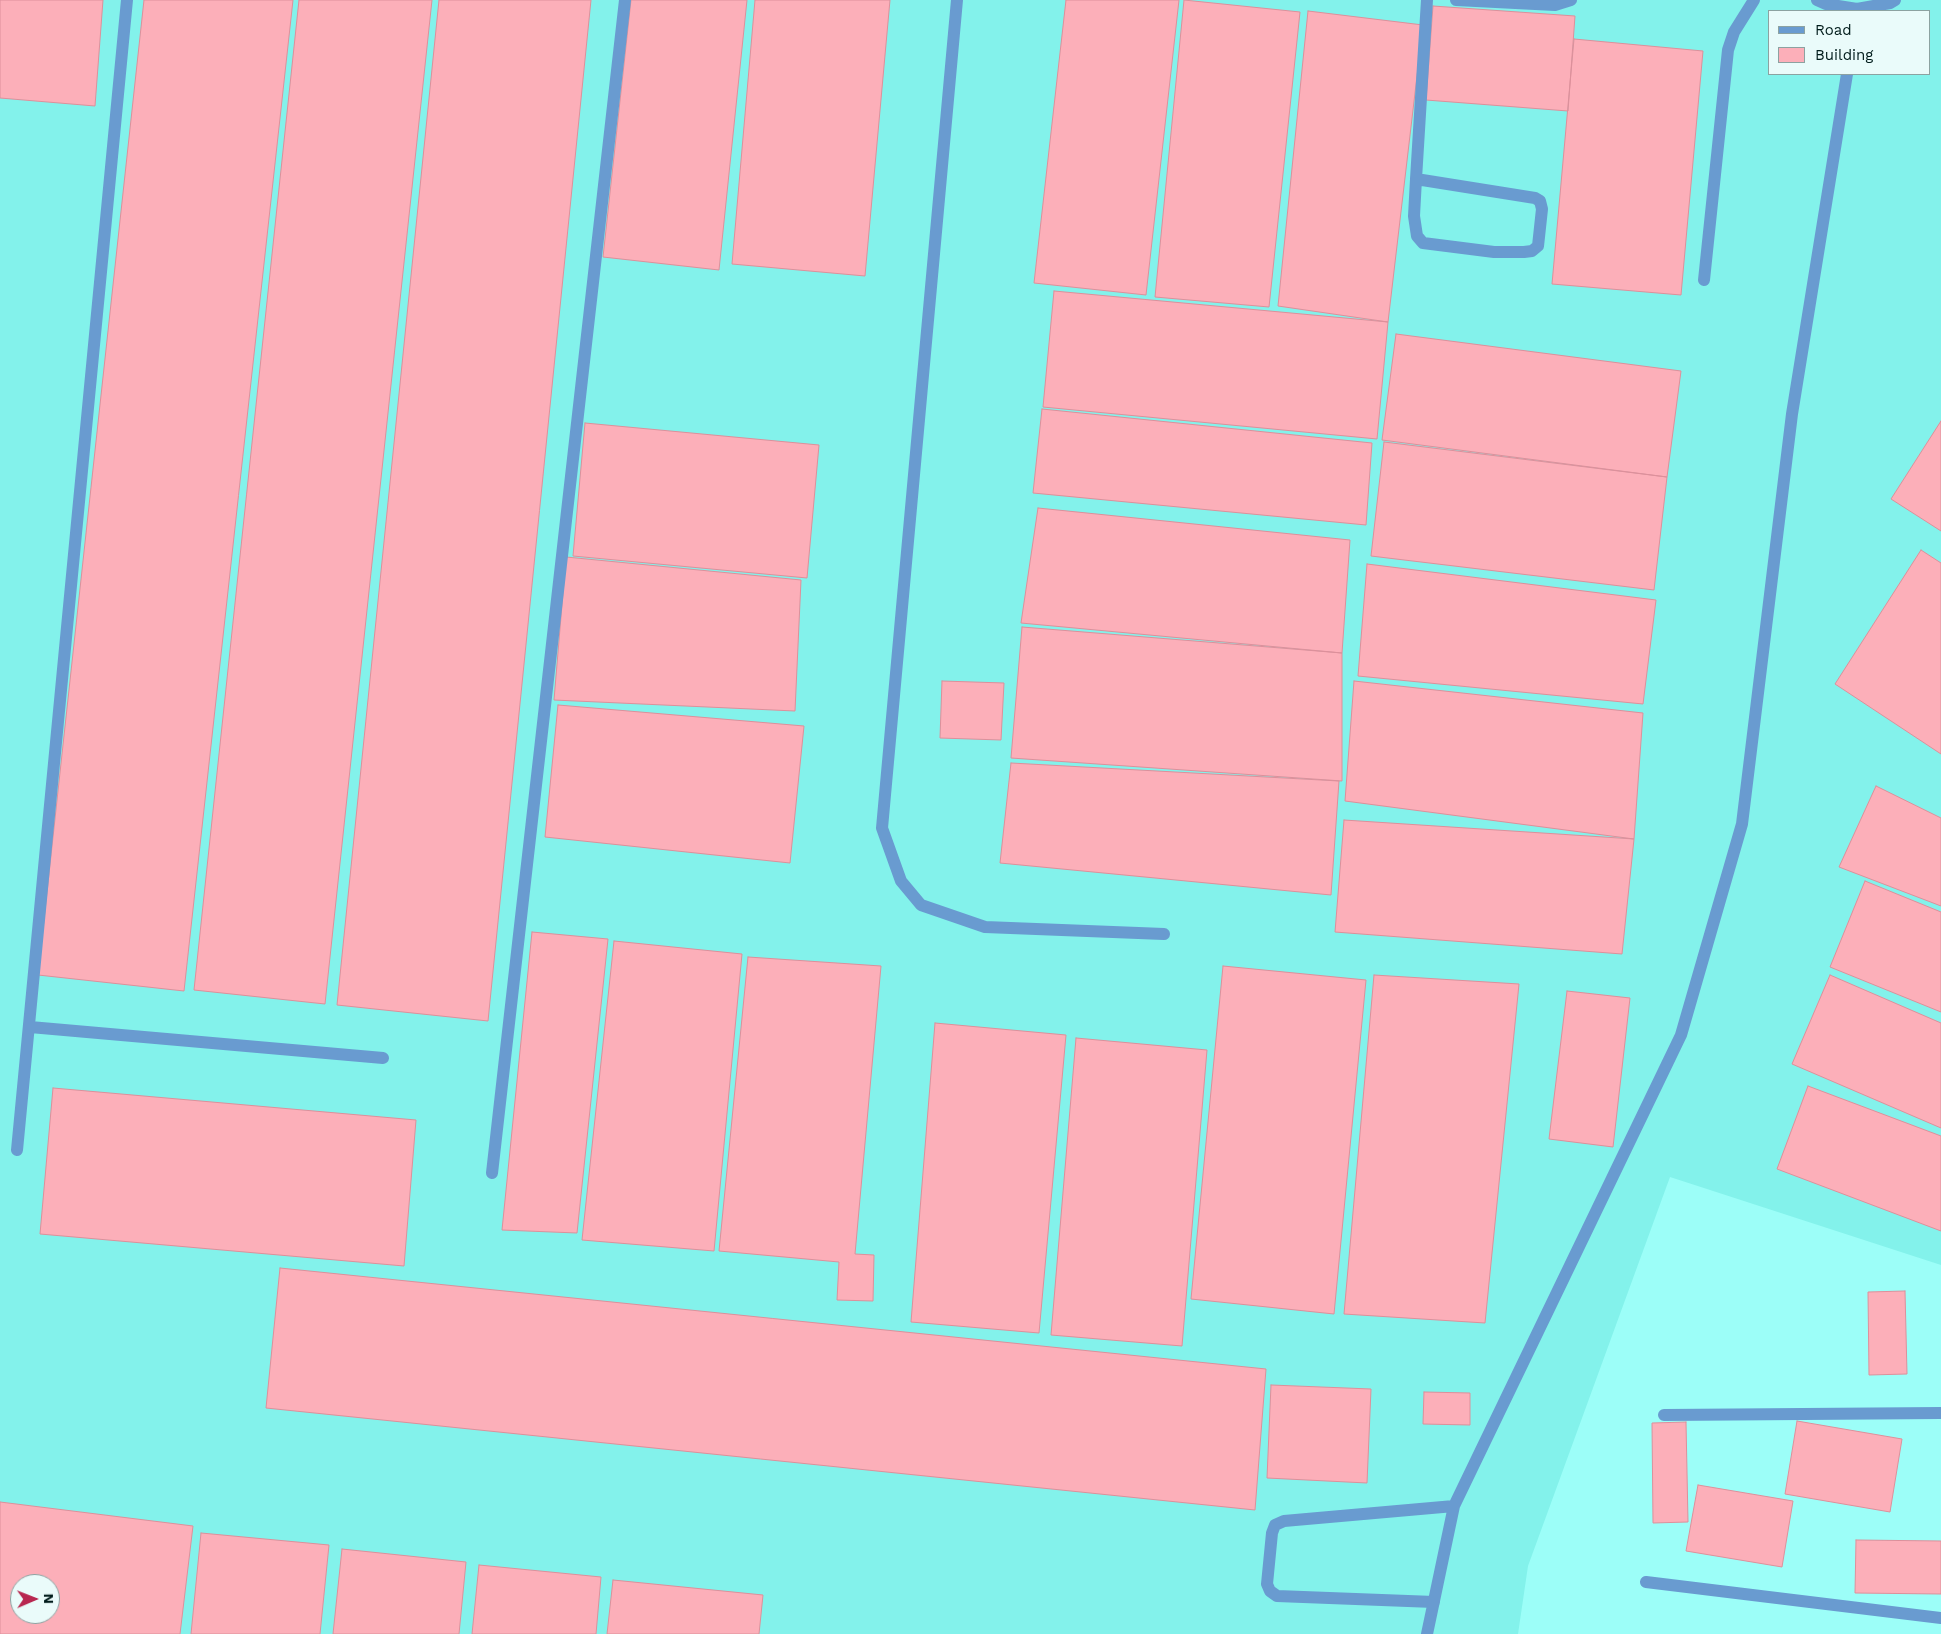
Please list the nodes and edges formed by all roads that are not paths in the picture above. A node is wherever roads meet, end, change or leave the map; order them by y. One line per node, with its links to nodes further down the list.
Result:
1 (127, 0): 15 (street)
2 (625, 0): 18 (street)
3 (957, 0): 14 (street)
4 (1427, 0): 12 (street)
5 (1456, 0): 6 (street)
6 (1571, 0)
7 (1754, 0): 13 (street)
8 (1817, 0): 10 (street)
9 (1895, 0): 10 (street)
10 (1857, 10)
11 (1847, 75): 21 (street)
12 (1416, 179): 12 (street)
13 (1704, 280)
14 (1164, 934)
15 (30, 1027): 16 (street); 17 (street)
16 (383, 1058)
17 (17, 1150)
18 (492, 1173)
19 (1941, 1413): 20 (street)
20 (1664, 1415)
21 (1454, 1506): 23 (street); 23 (street)
22 (1646, 1582): 24 (street)
23 (1434, 1602): 25 (street)
24 (1941, 1618)
25 (1427, 1634)

